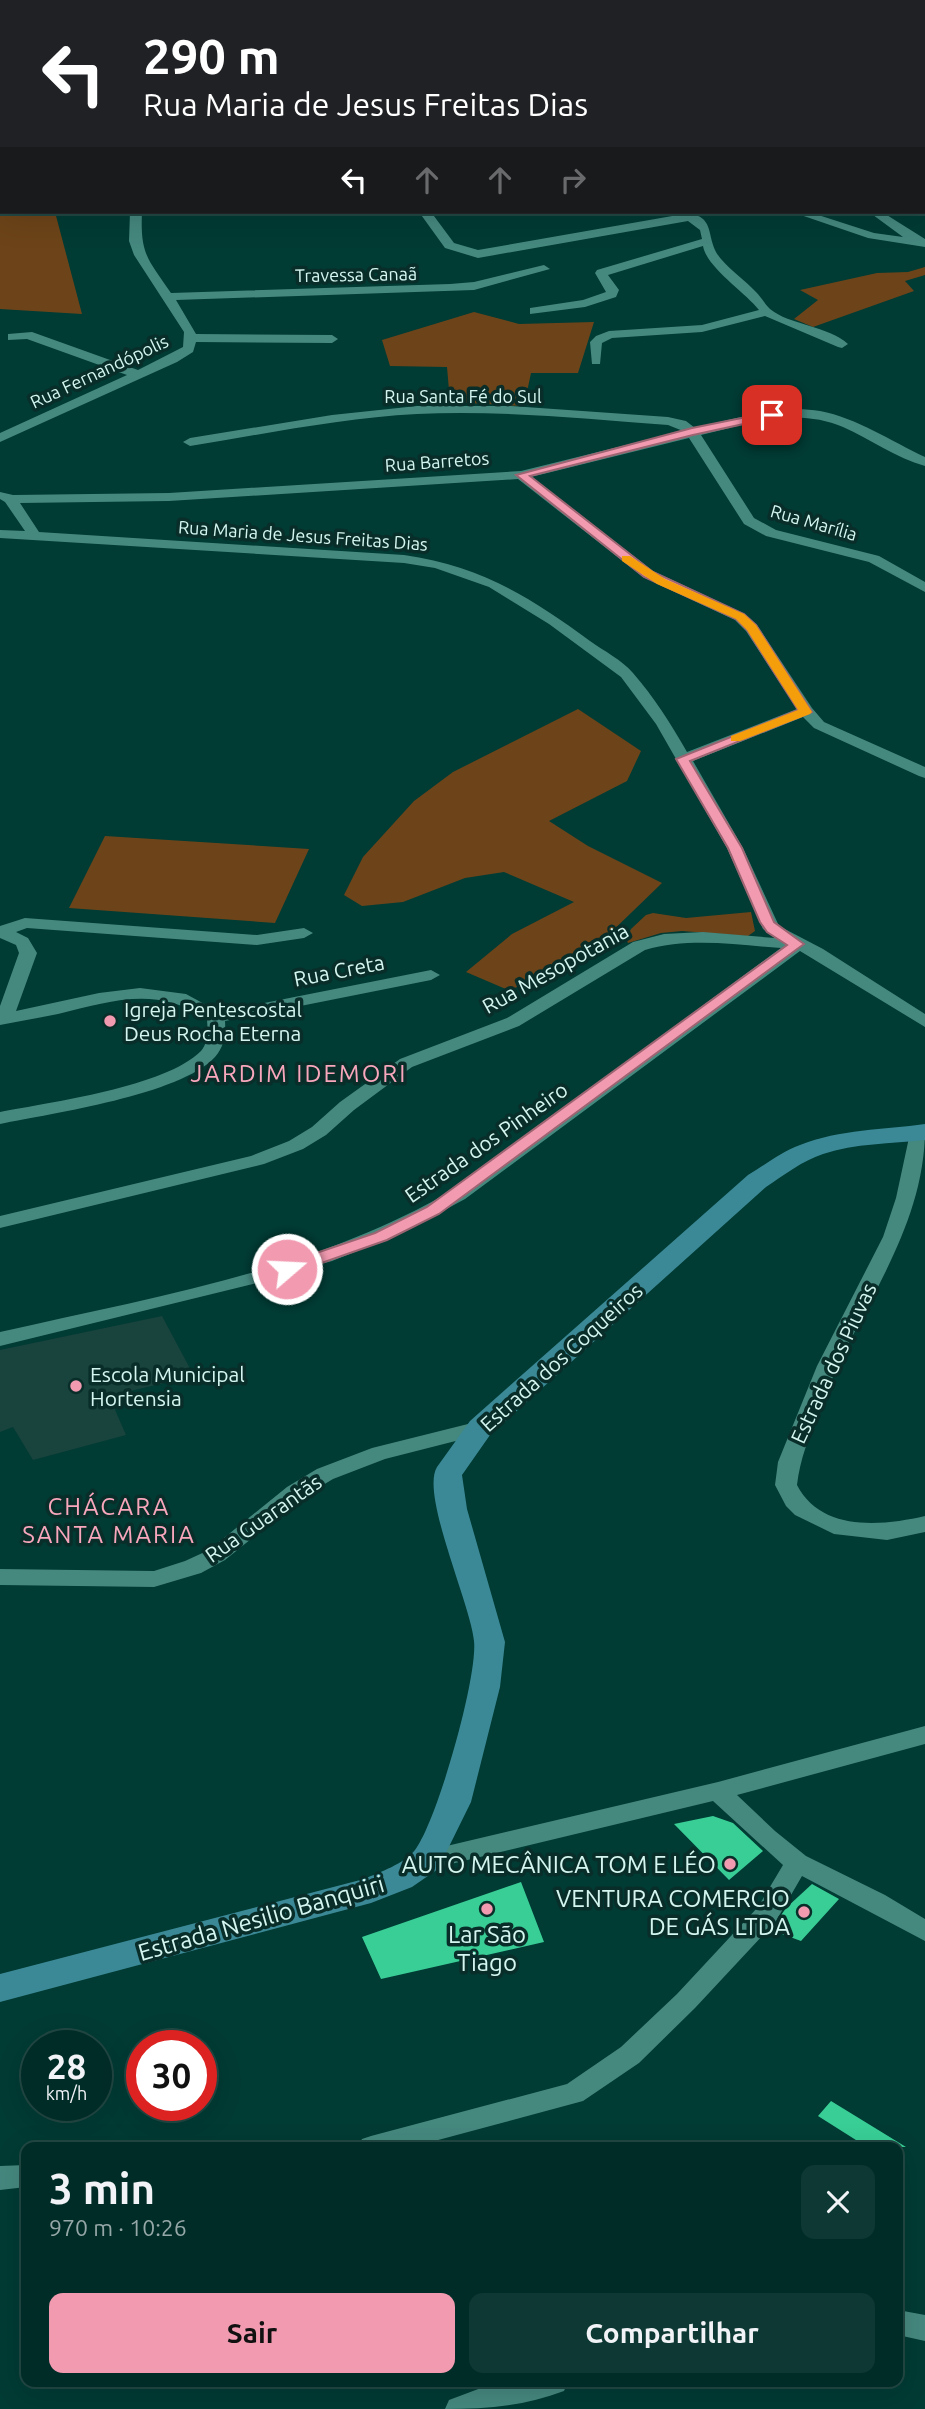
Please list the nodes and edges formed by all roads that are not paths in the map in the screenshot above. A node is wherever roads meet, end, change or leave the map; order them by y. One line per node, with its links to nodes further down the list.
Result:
1 (136, 214): 10 (street, Rua Fernandópolis)
2 (426, 214): 3 (street)
3 (684, 214): 6 (street)
4 (804, 214): 7 (street)
5 (878, 214): 7 (street)
6 (709, 241): 9 (street); 13 (street)
7 (923, 243)
8 (544, 269): 10 (street, Travessa Canaã)
9 (612, 294): 11 (street); 12 (street)
10 (167, 297): 15 (street, Rua Fernandópolis)
11 (601, 302)
12 (534, 310)
13 (766, 312): 17 (street); 18 (street)
14 (12, 337): 19 (street)
15 (191, 338): 16 (street); 19 (street, Rua Fernandópolis)
16 (332, 340)
17 (842, 344)
18 (596, 361)
19 (139, 375): 21 (street, Rua Fernandópolis)
20 (692, 432): 22 (street, Rua Santa Fé do Sul); 23 (street); 24 (street); 28 (street, Rua Marília)
21 (0, 438)
22 (190, 442)
23 (925, 462)
24 (522, 475): 25 (street, Rua Barretos); 29 (street)
25 (5, 496): 27 (street)
26 (0, 534): 27 (street, Rua Maria de Jesus Freitas Dias)
27 (34, 535): 30 (street, Rua Maria de Jesus Freitas Dias)
28 (925, 588)
29 (806, 712): 30 (street); 31 (street)
30 (683, 759): 34 (street, Rua Maria de Jesus Freitas Dias)
31 (925, 773)
32 (0, 932): 33 (street); 39 (street)
33 (304, 933)
34 (797, 944): 37 (street); 43 (street, Rua Mesopotania); 44 (street, Estrada dos Pinheiro)
35 (431, 975): 38 (street, Rua Creta)
36 (925, 1001): 37 (street)
37 (905, 1009): 40 (street)
38 (216, 1018): 39 (street); 41 (street)
39 (2, 1019)
40 (925, 1022)
41 (0, 1118)
42 (922, 1132): 45 (street, Estrada dos Coqueiros); 46 (street, Estrada dos Piuvas)
43 (0, 1222)
44 (0, 1339)
45 (480, 1427): 47 (street, Rua Guarantãs); 50 (street, Estrada dos Coqueiros)
46 (925, 1524)
47 (0, 1577)
48 (925, 1735): 49 (street, Estrada Nesilio Banquiri)
49 (718, 1791): 50 (street, Estrada Nesilio Banquiri); 51 (street)
50 (426, 1860): 53 (street, Estrada Nesilio Banquiri)
51 (797, 1863): 52 (street); 54 (street)
52 (925, 1931)
53 (0, 1988)
54 (390, 2142)
55 (21, 2176): 56 (street)
56 (0, 2178)
57 (903, 2324): 58 (street)
58 (925, 2328)
59 (532, 2387): 60 (street)
60 (459, 2409)

